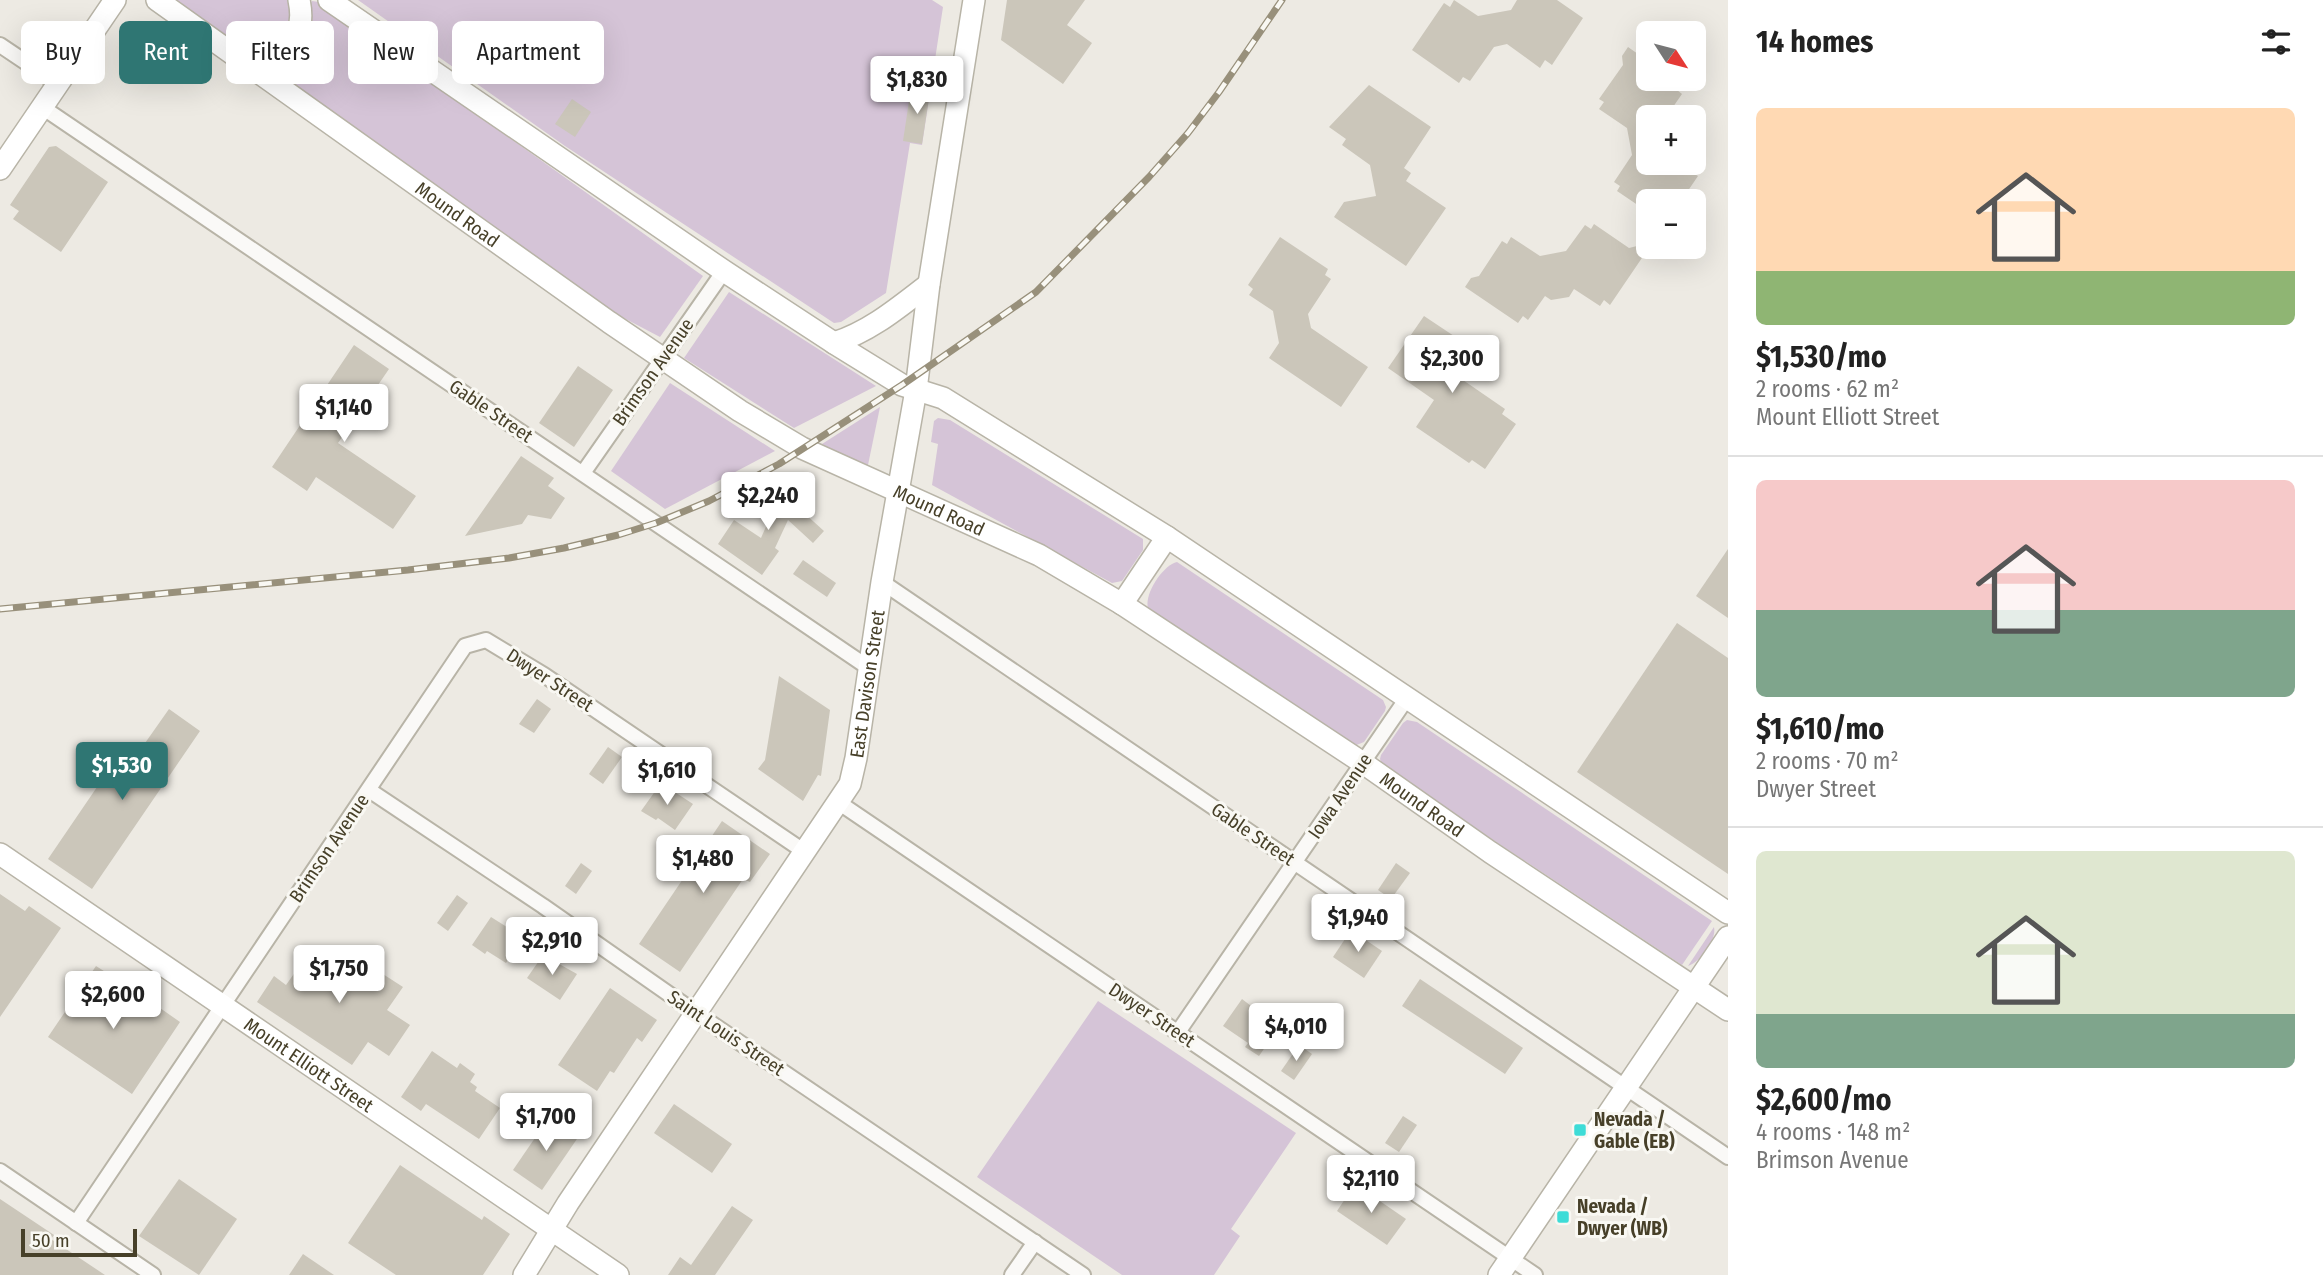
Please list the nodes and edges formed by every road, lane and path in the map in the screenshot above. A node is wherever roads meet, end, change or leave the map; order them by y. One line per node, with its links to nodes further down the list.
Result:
1 (115, 0): 6 (main road)
2 (158, 0): 9 (main road, Mound Road)
3 (299, 0): 7 (main road)
4 (329, 0): 15 (main road)
5 (974, 0): 16 (main road, East Davison Street)
6 (101, 21)
7 (301, 21)
8 (0, 44): 10 (street)
9 (226, 49)
10 (21, 58)
11 (58, 84): 13 (main road)
12 (275, 84): 18 (main road, Mound Road)
13 (42, 107): 14 (main road); 20 (street, Gable Street)
14 (0, 169)
15 (724, 271): 17 (main road); 18 (street, Brimson Avenue)
16 (929, 284): 17 (main road); 19 (main road, East Davison Street)
17 (834, 343): 19 (main road)
18 (664, 357): 20 (street, Brimson Avenue); 21 (main road, Mound Road)
19 (916, 390): 21 (main road, East Davison Street); 22 (main road)
20 (583, 473): 26 (street, Gable Street)
21 (898, 492): 23 (main road, East Davison Street); 24 (main road, Mound Road)
22 (1167, 537): 24 (main road); 27 (main road)
23 (882, 582): 26 (main road, East Davison Street); 33 (street, Gable Street)
24 (1122, 604): 28 (main road, Mound Road)
25 (465, 646): 29 (street, Brimson Avenue); 31 (street, Dwyer Street)
26 (869, 668): 30 (main road, East Davison Street)
27 (1407, 698): 28 (street, Iowa Avenue); 34 (main road)
28 (1363, 763): 33 (street, Iowa Avenue); 36 (main road, Mound Road)
29 (369, 790): 37 (street, Brimson Avenue); 39 (street, Saint Louis Street)
30 (838, 802): 31 (main road, East Davison Street); 40 (street, Dwyer Street)
31 (805, 852): 39 (main road, East Davison Street)
32 (0, 854): 37 (main road, Mount Elliott Street)
33 (1294, 863): 40 (street, Iowa Avenue); 41 (street, Gable Street)
34 (1728, 913)
35 (1728, 937): 36 (main road)
36 (1694, 987): 38 (main road, Mound Road); 41 (main road)
37 (222, 1006): 44 (street, Brimson Avenue); 45 (main road, Mount Elliott Street)
38 (1728, 1010)
39 (696, 1013): 45 (main road, East Davison Street); 46 (street, Saint Louis Street)
40 (1178, 1032): 47 (street, Dwyer Street)
41 (1626, 1088): 42 (street, Gable Street); 47 (main road)
42 (1728, 1157)
43 (0, 1171): 44 (street)
44 (76, 1223): 48 (street)
45 (552, 1230): 49 (main road, East Davison Street); 50 (main road, Mount Elliott Street)
46 (1035, 1242): 51 (street); 52 (street, Saint Louis Street)
47 (1505, 1267): 53 (street, Dwyer Street)
48 (153, 1275)
49 (524, 1275)
50 (618, 1275)
51 (1012, 1275)
52 (1083, 1275)
53 (1535, 1275)

